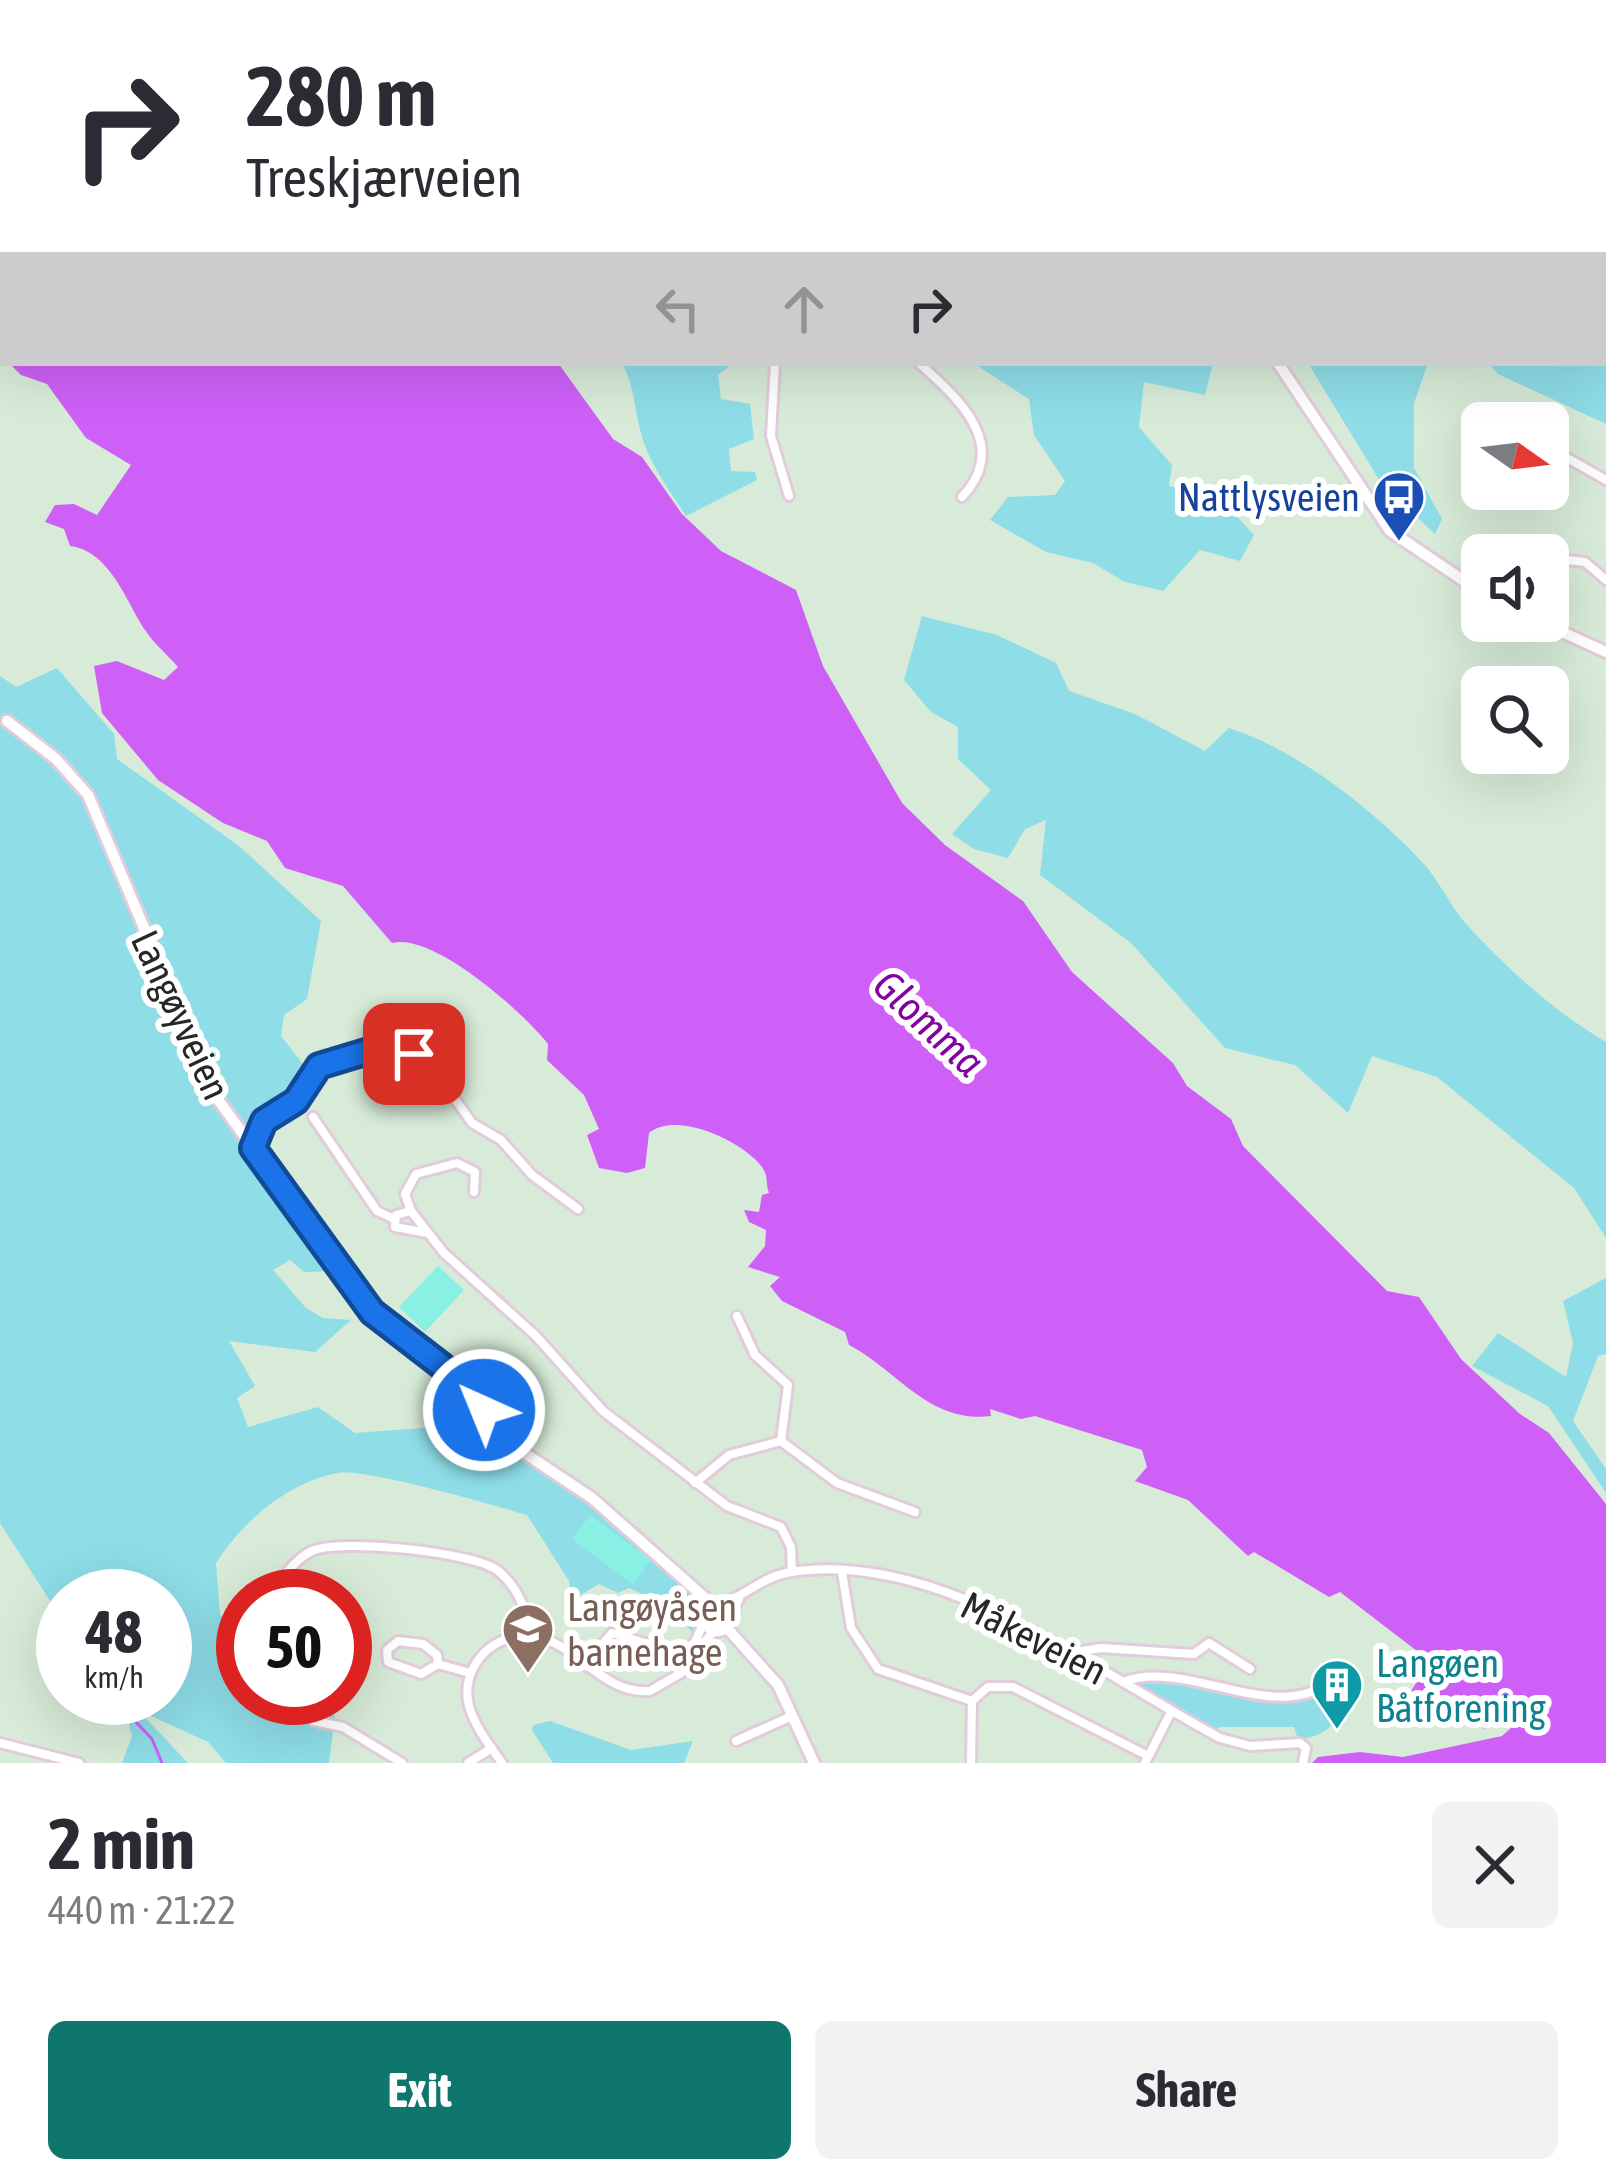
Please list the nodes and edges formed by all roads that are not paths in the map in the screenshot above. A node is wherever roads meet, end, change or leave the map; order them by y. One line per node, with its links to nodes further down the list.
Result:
1 (775, 366): 6 (street)
2 (922, 366): 7 (street)
3 (1280, 366): 9 (main road)
4 (1569, 459): 5 (street)
5 (1606, 480)
6 (788, 496)
7 (962, 496)
8 (1569, 560): 10 (street)
9 (1461, 578)
10 (1606, 580)
11 (1569, 635): 12 (main road)
12 (1606, 652)
13 (4, 719): 15 (main road, Langøyveien)
14 (313, 1117): 19 (street)
15 (253, 1148): 17 (street); 28 (main road, Langøyveien)
16 (474, 1192): 18 (street)
17 (578, 1209)
18 (411, 1211): 19 (street); 20 (street)
19 (394, 1219): 20 (street)
20 (428, 1233): 23 (street)
21 (737, 1316): 22 (street)
22 (781, 1441): 23 (street); 24 (street)
23 (695, 1484): 26 (street)
24 (915, 1512)
25 (291, 1569): 29 (street)
26 (792, 1572): 27 (street, Måkeveien); 28 (street, Måkeveien)
27 (842, 1572): 31 (street, Måkeveien); 38 (street)
28 (716, 1617): 33 (street, Måkeveien); 40 (main road, Langøyveien)
29 (532, 1636): 33 (street); 35 (street)
30 (655, 1646): 33 (street)
31 (1069, 1653): 34 (street); 37 (street, Måkeveien)
32 (437, 1664): 32 (street); 35 (street)
33 (584, 1666)
34 (1250, 1669)
35 (470, 1673): 44 (street)
36 (1334, 1678): 37 (street)
37 (1121, 1682): 39 (street, Måkeveien)
38 (972, 1701): 45 (street); 51 (street)
39 (1172, 1712): 45 (street); 52 (street, Måkeveien)
40 (793, 1715): 42 (street); 50 (main road, Langøyveien)
41 (333, 1725): 47 (street)
42 (736, 1741)
43 (0, 1743): 46 (street)
44 (492, 1748): 48 (street); 49 (street)
45 (1146, 1760)
46 (80, 1763)
47 (402, 1763)
48 (467, 1763)
49 (502, 1763)
50 (814, 1763)
51 (970, 1763)
52 (1303, 1763)

